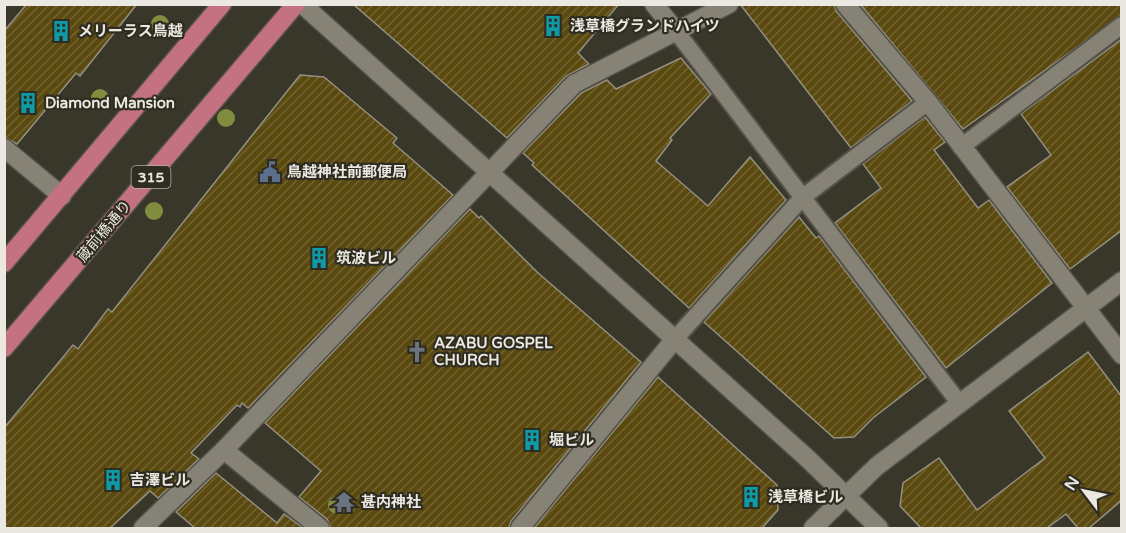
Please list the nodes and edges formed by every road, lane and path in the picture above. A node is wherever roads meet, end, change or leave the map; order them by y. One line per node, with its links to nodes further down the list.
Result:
1 (222, 4): 13 (main road)
2 (297, 4): 19 (main road, 蔵前橋通り / 315)
3 (302, 4): 12 (street)
4 (654, 4): 8 (street)
5 (729, 4): 8 (street)
6 (845, 4): 9 (street)
7 (1122, 25): 10 (lane)
8 (676, 31): 12 (street); 14 (lane)
9 (927, 102): 10 (street); 14 (lane)
10 (961, 147): 17 (street)
11 (4, 148): 13 (street)
12 (490, 173): 18 (street); 22 (street)
13 (62, 196): 15 (main road)
14 (803, 197): 18 (lane); 21 (lane)
15 (4, 263)
16 (1122, 281): 17 (street)
17 (1086, 308): 20 (street); 21 (street)
18 (674, 340): 23 (street); 26 (street)
19 (4, 348)
20 (1122, 355)
21 (960, 404): 23 (street)
22 (224, 450): 24 (street); 25 (street)
23 (846, 496): 27 (street); 28 (street)
24 (143, 528)
25 (320, 528)
26 (520, 528)
27 (813, 528)
28 (879, 528)

